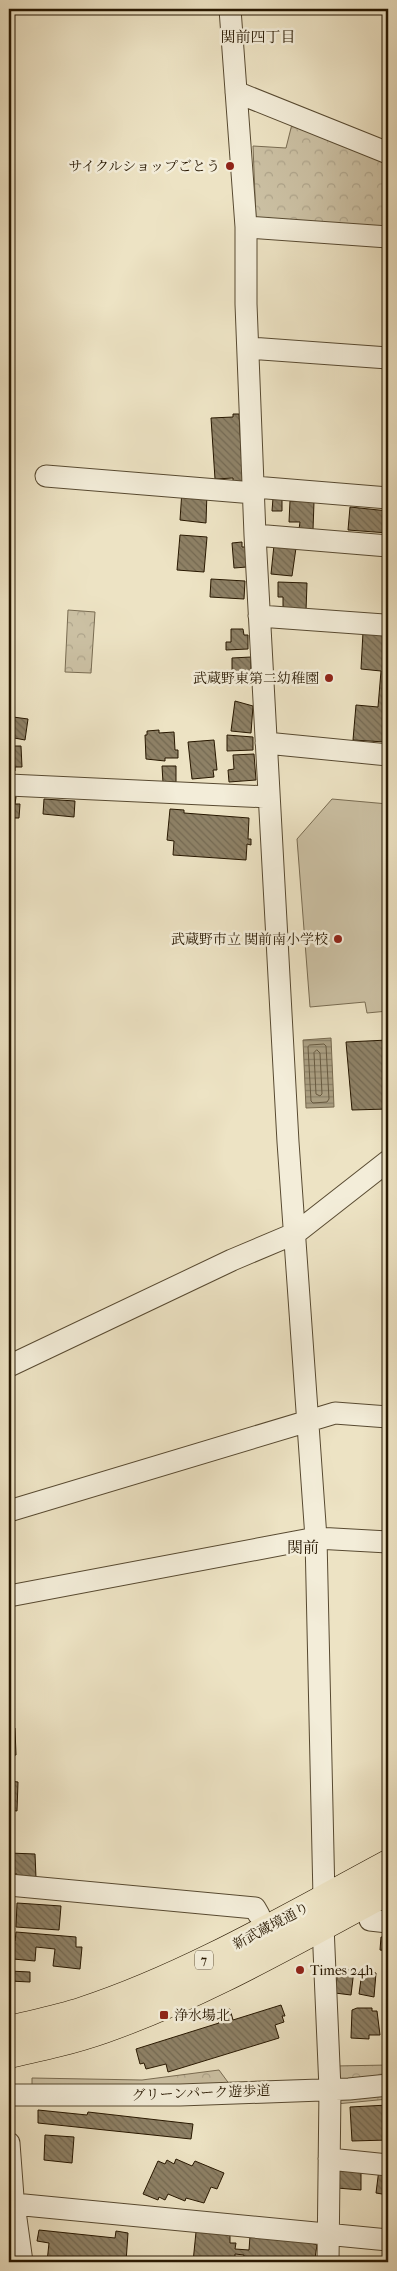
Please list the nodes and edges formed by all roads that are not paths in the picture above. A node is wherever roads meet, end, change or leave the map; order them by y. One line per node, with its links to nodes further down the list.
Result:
1 (230, 9): 2 (street)
2 (236, 92): 3 (street); 4 (street)
3 (388, 153)
4 (246, 227): 5 (street); 6 (street)
5 (388, 237)
6 (249, 348): 7 (street); 9 (street)
7 (388, 358)
8 (46, 476): 9 (street)
9 (254, 490): 10 (street); 11 (street)
10 (388, 498)
11 (255, 535): 12 (street); 13 (street)
12 (388, 546)
13 (260, 616): 14 (street); 15 (street)
14 (384, 625)
15 (266, 743): 16 (street); 18 (street)
16 (388, 755)
17 (9, 785): 18 (street)
18 (269, 797): 20 (street)
19 (388, 1161): 20 (street)
20 (296, 1233): 21 (street); 23 (street)
21 (9, 1366)
22 (388, 1417): 23 (street)
23 (309, 1420): 24 (street); 25 (street)
24 (9, 1511)
25 (316, 1538): 26 (street); 27 (street); 31 (street)
26 (388, 1542)
27 (9, 1596)
28 (388, 1864): 31 (main road, 新武蔵境通り / 7)
29 (9, 1885): 32 (street)
30 (388, 1891): 33 (main road, 新武蔵境通り / 7)
31 (324, 1898): 34 (main road, 新武蔵境通り / 7)
32 (259, 1915)
33 (323, 1926): 35 (main road, 新武蔵境通り / 7); 37 (street)
34 (9, 2030)
35 (9, 2054)
36 (388, 2084): 37 (street, グリーンパーク遊歩道)
37 (330, 2089): 38 (street, グリーンパーク遊歩道); 40 (street)
38 (14, 2095)
39 (9, 2143): 42 (street)
40 (329, 2159): 41 (street); 43 (street)
41 (388, 2165)
42 (12, 2200): 43 (street); 45 (street)
43 (328, 2234): 44 (street); 46 (street)
44 (388, 2240)
45 (22, 2262)
46 (328, 2262)

